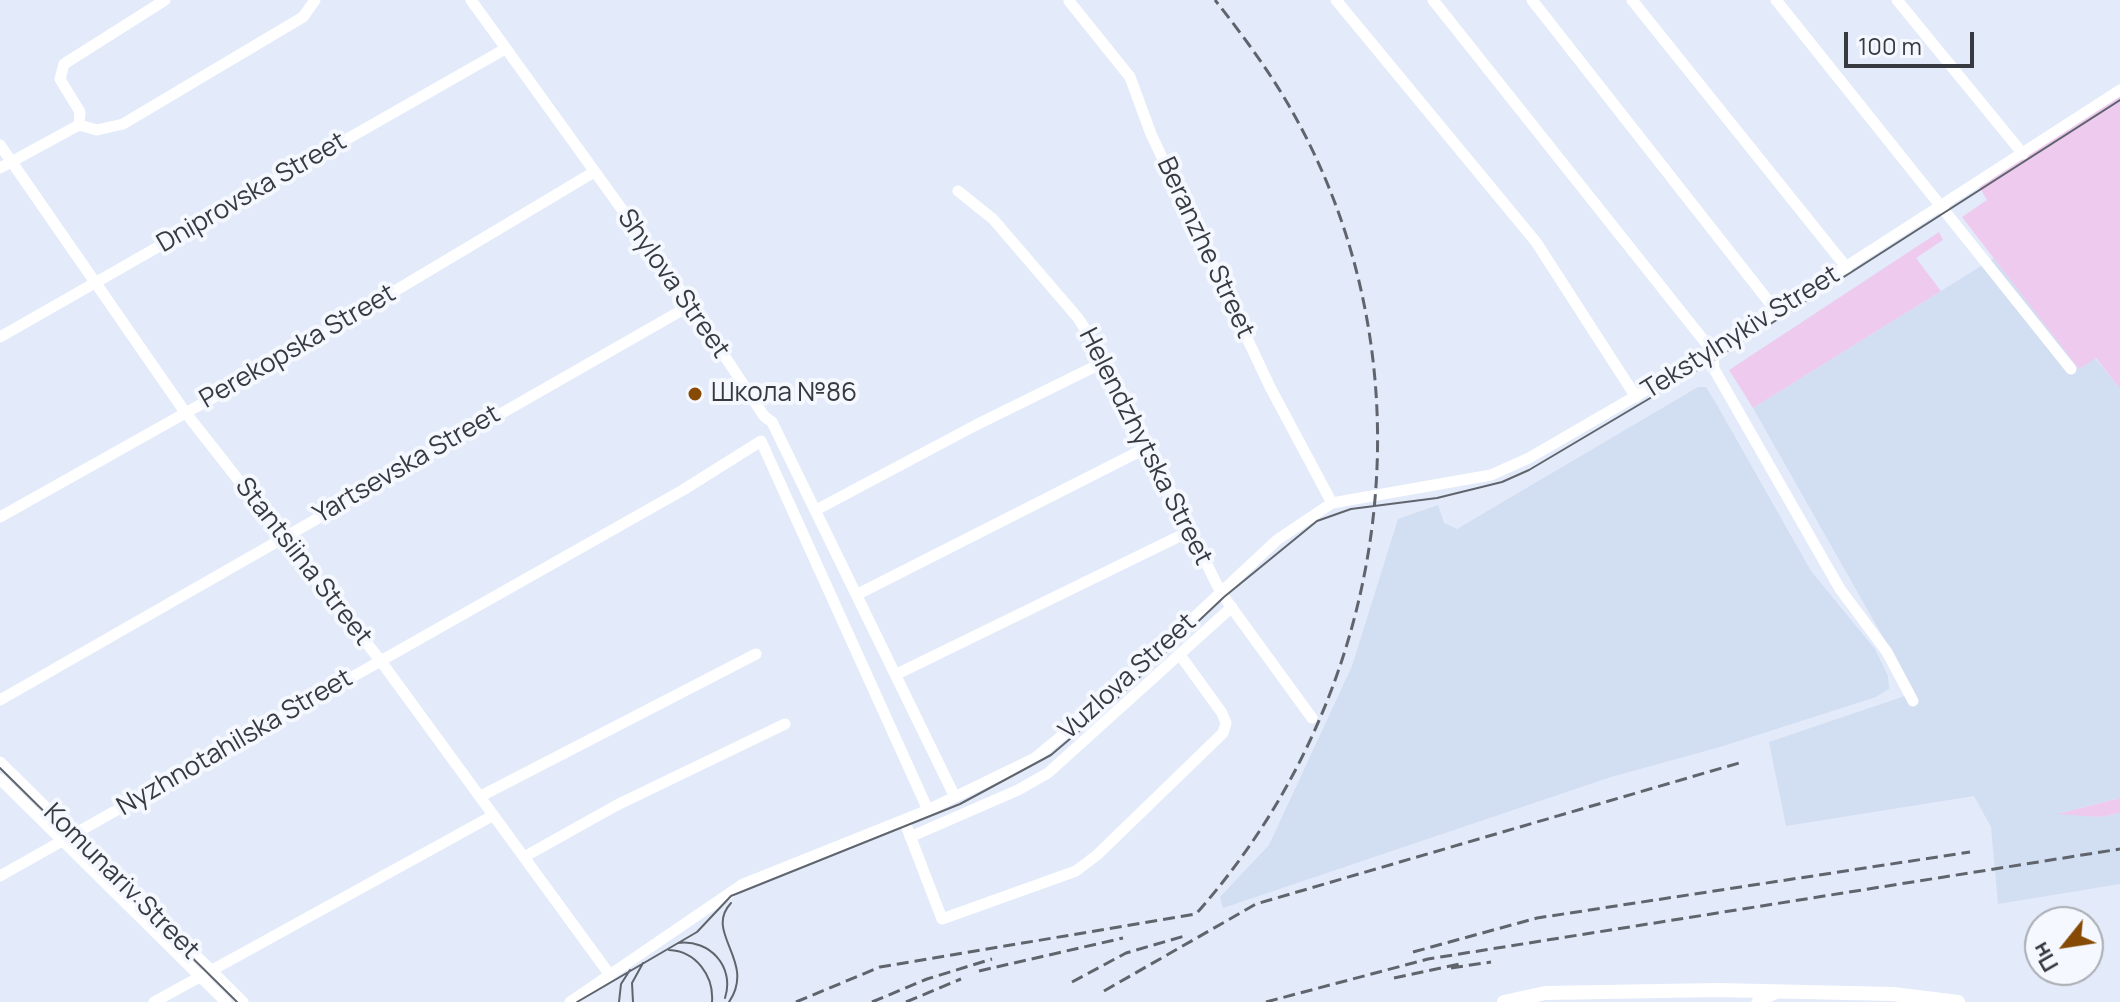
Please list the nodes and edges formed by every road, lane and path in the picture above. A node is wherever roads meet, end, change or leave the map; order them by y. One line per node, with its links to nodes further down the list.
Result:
1 (165, 0): 13 (street)
2 (315, 0): 13 (street)
3 (471, 0): 11 (street, Shylova Street)
4 (1336, 0): 29 (street)
5 (1433, 0): 26 (street)
6 (1532, 0): 24 (street)
7 (1632, 0): 21 (street)
8 (1776, 0): 20 (street)
9 (1897, 0): 15 (street)
10 (1069, 1): 32 (street, Beranzhe Street)
11 (505, 49): 18 (street, Shylova Street); 22 (street, Dniprovska Street)
12 (2120, 90): 15 (street, Tekstylnykiv Street)
13 (79, 125): 16 (street)
14 (0, 145): 16 (street, Stantsiina Street)
15 (2023, 154): 20 (street, Tekstylnykiv Street)
16 (12, 162): 17 (street); 22 (street, Stantsiina Street)
17 (0, 168)
18 (594, 172): 23 (street, Shylova Street); 30 (street, Perekopska Street)
19 (958, 191): 27 (street, Helendzhytska Street)
20 (1942, 207): 21 (street, Tekstylnykiv Street); 28 (street)
21 (1847, 268): 24 (street, Tekstylnykiv Street)
22 (96, 284): 25 (street, Dniprovska Street); 30 (street, Stantsiina Street)
23 (691, 305): 33 (street, Shylova Street); 36 (street, Yartsevska Street)
24 (1777, 312): 26 (street, Tekstylnykiv Street)
25 (0, 337)
26 (1713, 352): 29 (street, Tekstylnykiv Street); 45 (street)
27 (1106, 361): 31 (street, Helendzhytska Street); 33 (street)
28 (2071, 369)
29 (1636, 397): 32 (street, Tekstylnykiv Street)
30 (185, 412): 34 (street, Perekopska Street); 36 (street, Stantsiina Street)
31 (1150, 446): 35 (street, Helendzhytska Street); 38 (street)
32 (1332, 503): 37 (street, Vuzlova Street)
33 (816, 510): 38 (street, Shylova Street)
34 (0, 517)
35 (1188, 532): 37 (street, Helendzhytska Street); 43 (street)
36 (283, 537): 42 (street, Stantsiina Street); 44 (street, Yartsevska Street)
37 (1221, 593): 39 (street, Helendzhytska Street); 51 (street, Vuzlova Street)
38 (858, 594): 43 (street, Shylova Street)
39 (1232, 607): 41 (street); 46 (street, Helendzhytska Street)
40 (756, 654): 50 (street)
41 (1180, 655): 55 (street); 55 (street)
42 (380, 660): 50 (street, Stantsiina Street); 52 (street, Nyzhnotahilska Street); 56 (street, Nyzhnotahilska Street)
43 (897, 674): 51 (street, Shylova Street)
44 (0, 700)
45 (1913, 701)
46 (1312, 718)
47 (785, 724): 57 (street)
48 (0, 762): 56 (street, Komunariv Street)
49 (0, 779): 56 (street, Komunariv Street)
50 (481, 796): 53 (street, Stantsiina Street)
51 (955, 797): 52 (street, Vuzlova Street)
52 (928, 810): 54 (street, Vuzlova Street)
53 (492, 816): 57 (street, Stantsiina Street); 59 (street)
54 (904, 820): 55 (street); 60 (street, Vuzlova Street)
55 (910, 837)
56 (69, 839): 58 (street, Nyzhnotahilska Street); 59 (street, Komunariv Street)
57 (524, 857): 60 (street, Stantsiina Street)
58 (0, 876)
59 (206, 974): 62 (street); 63 (street, Komunariv Street); 64 (street, Komunariv Street)
60 (610, 975): 65 (street, Vuzlova Street)
61 (1778, 992): 66 (main road); 67 (street); 68 (main road)
62 (154, 1002)
63 (226, 1002)
64 (243, 1002)
65 (570, 1002)
66 (1504, 1002)
67 (1757, 1002)
68 (1958, 1002)

